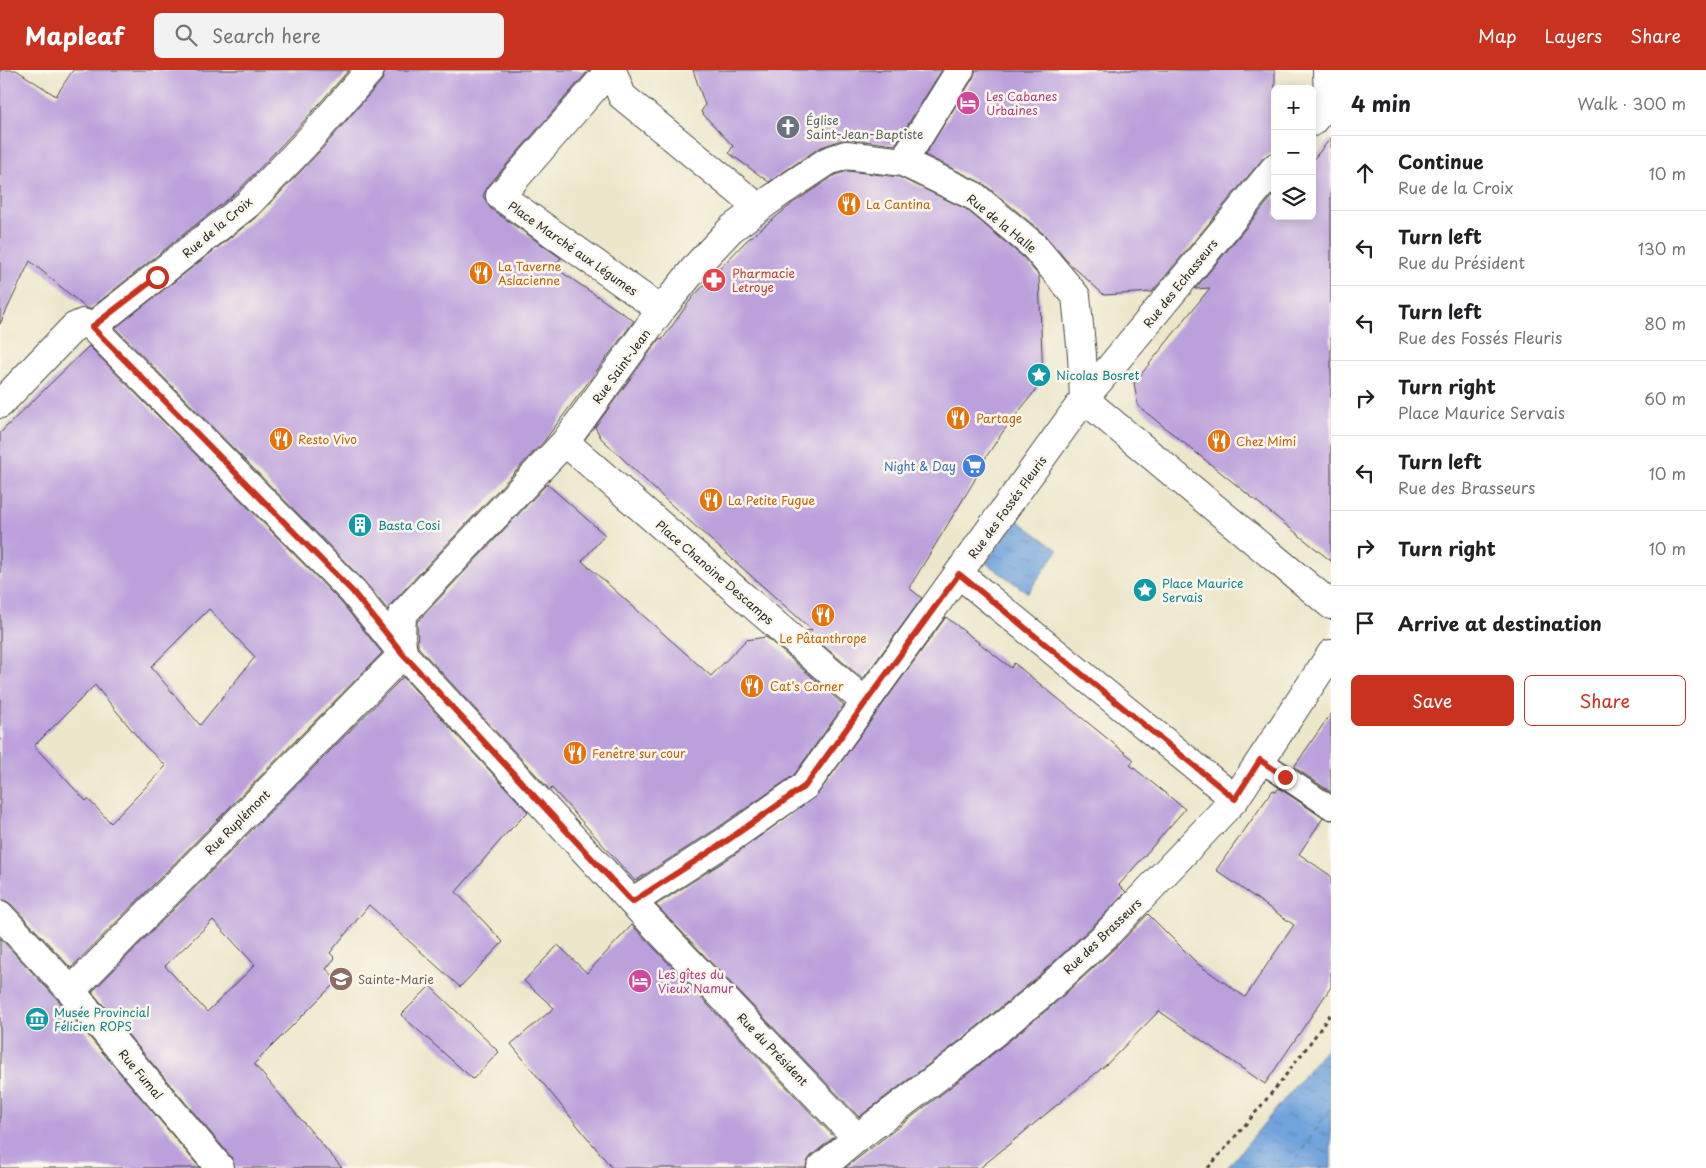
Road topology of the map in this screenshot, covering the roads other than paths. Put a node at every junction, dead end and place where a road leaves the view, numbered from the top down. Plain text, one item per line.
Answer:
1 (370, 70) edge
2 (611, 70) edge
3 (960, 70) edge
4 (1327, 70) edge
5 (1324, 110) edge
6 (903, 162) junction
7 (1271, 173) edge
8 (758, 208) junction
9 (662, 310) junction
10 (92, 327) junction
11 (1084, 399) junction
12 (0, 404) edge
13 (565, 442) junction
14 (959, 574) junction
15 (1331, 606) edge
16 (403, 654) junction
17 (1331, 654) edge
18 (865, 702) junction
19 (1260, 760) junction
20 (1235, 799) junction
21 (1331, 808) edge
22 (632, 902) junction
23 (0, 915) edge
24 (71, 991) junction
25 (857, 1138) junction
26 (220, 1168) edge
27 (821, 1168) edge

1 - 10 street, Rue de la Croix
2 - 8 street
2 - 9 street, Place Marché aux Légumes
3 - 6 street
4 - 5 street
6 - 8 street, Rue Saint-Jean
6 - 11 street, Rue de la Halle
7 - 11 street, Rue des Echasseurs
8 - 9 street, Rue Saint-Jean
9 - 13 street, Rue Saint-Jean
10 - 12 street
10 - 16 street, Rue du Président
11 - 14 street, Rue des Fossés Fleuris
11 - 15 street
13 - 16 street, Rue Saint-Jean
13 - 18 street, Place Chanoine Descamps
14 - 18 street, Rue des Fossés Fleuris
14 - 20 street
16 - 22 street, Rue du Président
16 - 24 street, Rue Ruplémont
17 - 19 street, Rue des Brasseurs
18 - 22 street, Rue des Fossés Fleuris
19 - 20 street, Rue des Brasseurs
19 - 21 lane
20 - 25 street, Rue des Brasseurs
22 - 25 street, Rue du Président
23 - 24 street, Rue Fumal
24 - 26 street, Rue Fumal
25 - 27 street, Rue des Brasseurs

